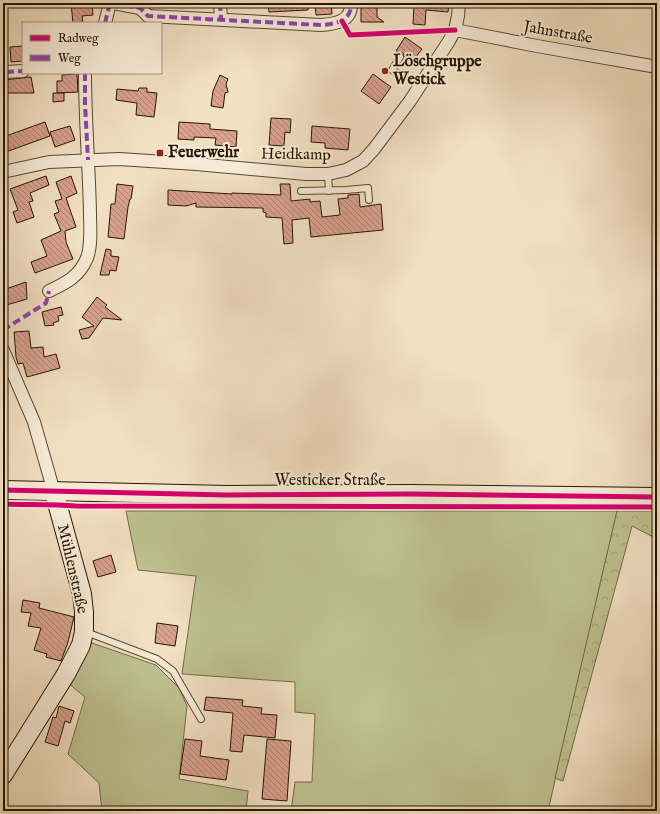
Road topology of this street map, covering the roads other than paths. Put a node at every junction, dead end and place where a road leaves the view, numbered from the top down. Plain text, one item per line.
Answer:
1 (111, 3) edge
2 (220, 3) edge
3 (351, 3) edge
4 (459, 3) edge
5 (220, 19) junction
6 (105, 22) edge
7 (454, 30) junction
8 (400, 57) dead end
9 (657, 67) edge
10 (22, 71) edge
11 (6, 72) dead end
12 (85, 74) edge
13 (420, 86) junction
14 (88, 160) junction
15 (3, 172) edge
16 (328, 174) junction
17 (301, 191) dead end
18 (329, 191) junction
19 (369, 200) dead end
20 (49, 291) dead end
21 (3, 350) edge
22 (3, 490) edge
23 (54, 492) junction
24 (657, 497) edge
25 (84, 632) junction
26 (201, 719) dead end
27 (3, 775) edge

1 - 5 street
1 - 6 street
2 - 5 street
3 - 5 street
4 - 7 street, Heidkamp
7 - 9 street, Jahnstraße
7 - 13 street, Heidkamp
8 - 13 lane
10 - 11 street
12 - 14 street
13 - 16 street, Heidkamp
14 - 15 street, Heidkamp
14 - 16 street, Heidkamp
14 - 20 street
16 - 18 lane
17 - 18 lane
18 - 19 lane
21 - 23 street, Mühlenstraße
22 - 23 street, Westicker Straße
23 - 24 street, Westicker Straße
23 - 25 street, Mühlenstraße
25 - 26 lane
25 - 27 street, Mühlenstraße

